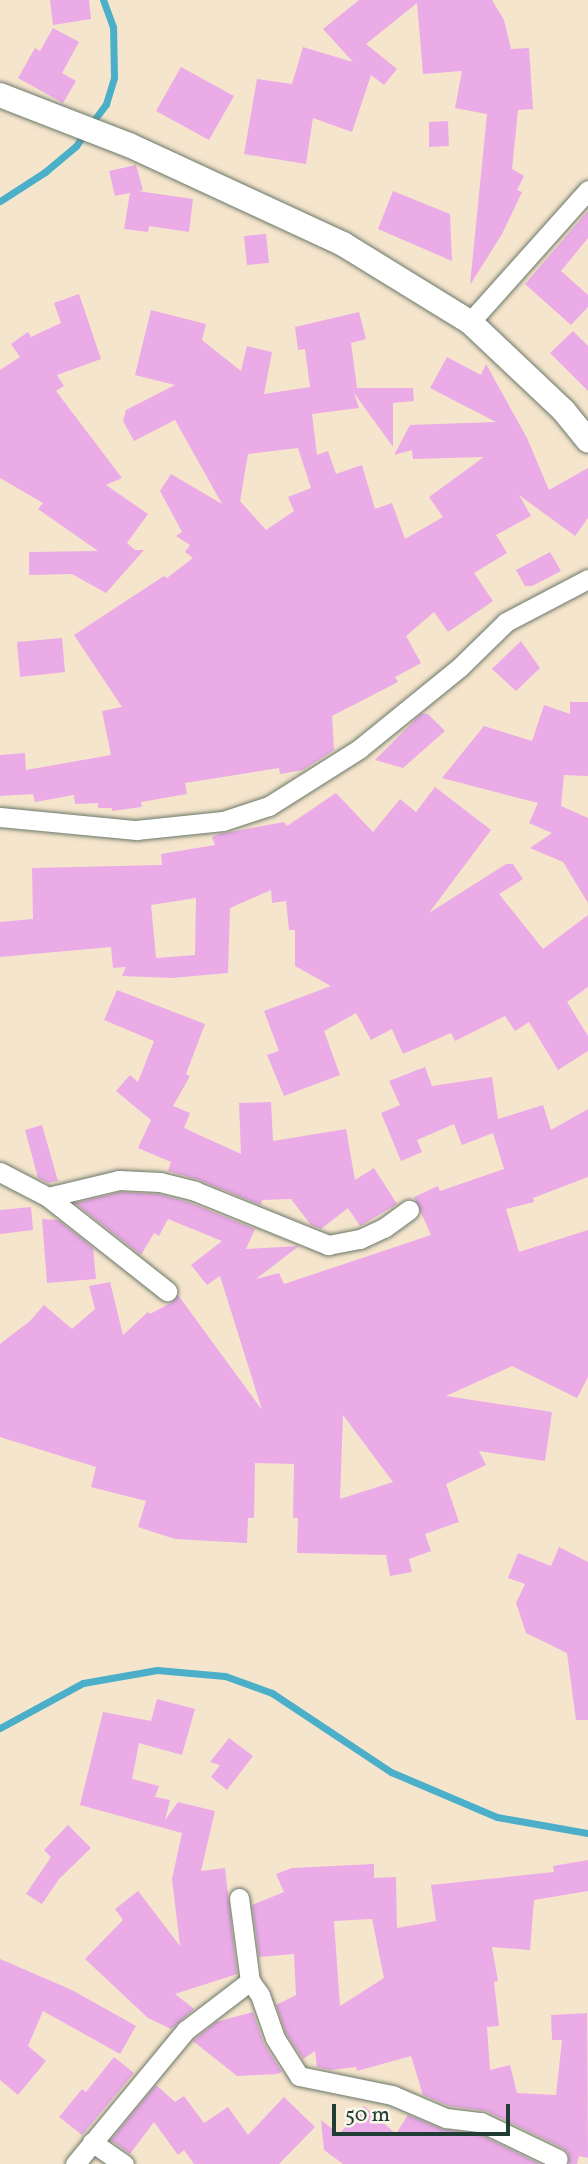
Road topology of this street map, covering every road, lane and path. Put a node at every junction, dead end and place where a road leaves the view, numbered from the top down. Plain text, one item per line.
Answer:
1 (0, 95) edge
2 (588, 190) edge
3 (470, 322) junction
4 (588, 442) edge
5 (588, 579) edge
6 (561, 595) junction
7 (588, 597) edge
8 (0, 817) edge
9 (0, 1172) edge
10 (48, 1197) junction
11 (409, 1210) dead end
12 (167, 1291) dead end
13 (239, 1898) dead end
14 (250, 1981) junction
15 (92, 2142) junction
16 (558, 2160) dead end
17 (75, 2164) edge
18 (124, 2164) edge

1 - 3 street
2 - 3 street
3 - 4 street
5 - 6 street
6 - 7 street
6 - 8 street
9 - 10 street
10 - 11 street
10 - 12 street
13 - 14 street
14 - 15 street
14 - 16 street
15 - 17 street
15 - 18 street

